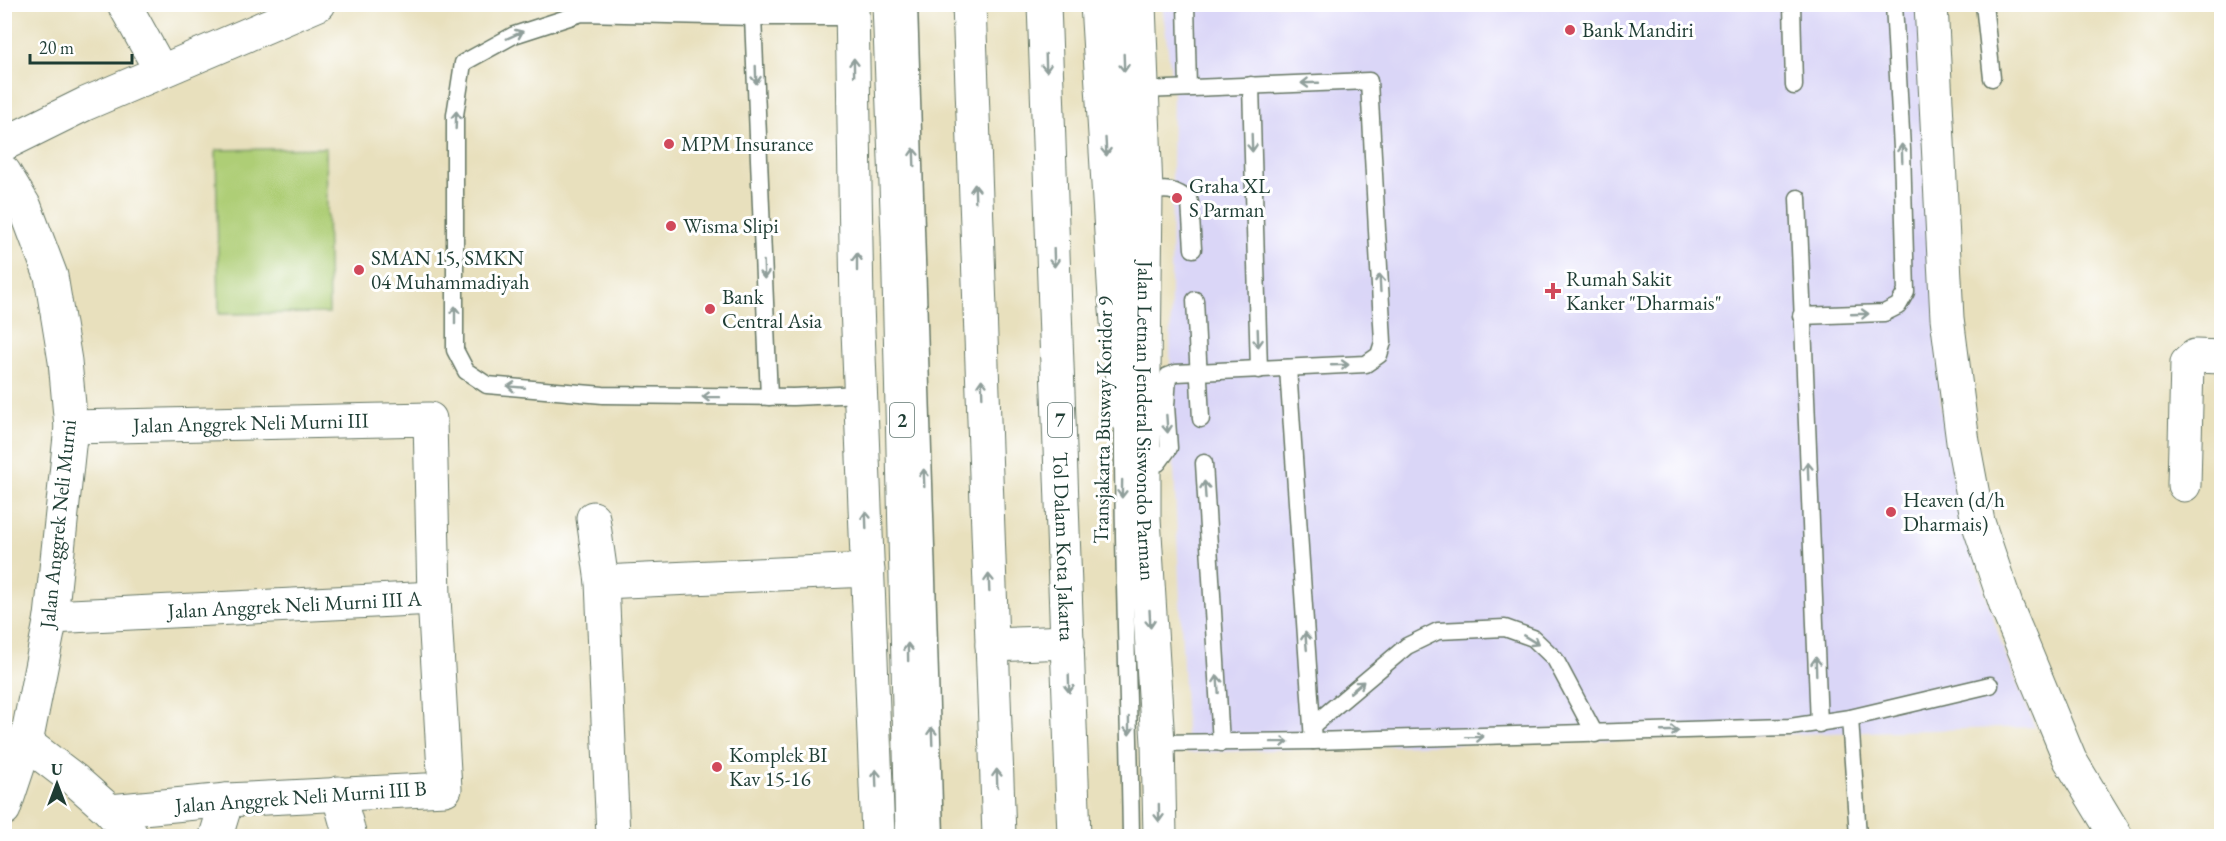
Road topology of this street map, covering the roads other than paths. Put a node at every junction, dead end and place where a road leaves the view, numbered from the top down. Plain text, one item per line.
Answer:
1 (124, 4) edge
2 (319, 4) edge
3 (889, 4) edge
4 (909, 4) edge
5 (969, 4) edge
6 (1044, 4) edge
7 (1097, 4) edge
8 (1121, 4) edge
9 (1139, 4) edge
10 (1186, 4) edge
11 (1792, 4) edge
12 (1894, 4) edge
13 (1931, 4) edge
14 (1984, 4) edge
15 (852, 11) edge
16 (753, 17) junction
17 (161, 71) junction
18 (1992, 78) dead end
19 (1251, 85) junction
20 (1794, 86) dead end
21 (1188, 88) junction
22 (1144, 90) junction
23 (4, 144) edge
24 (4, 172) edge
25 (1146, 192) junction
26 (1798, 198) dead end
27 (857, 211) junction
28 (898, 236) junction
29 (1194, 249) dead end
30 (898, 268) junction
31 (1195, 300) dead end
32 (857, 305) junction
33 (1801, 316) junction
34 (2222, 357) edge
35 (1288, 368) junction
36 (1259, 370) junction
37 (1197, 372) junction
38 (861, 394) junction
39 (770, 397) junction
40 (1123, 403) junction
41 (430, 419) joint
42 (1201, 419) dead end
43 (71, 427) junction
44 (1204, 463) dead end
45 (1144, 466) junction
46 (2184, 485) dead end
47 (593, 518) dead end
48 (1144, 518) junction
49 (868, 570) junction
50 (602, 582) junction
51 (434, 598) junction
52 (51, 617) junction
53 (1068, 642) junction
54 (992, 645) junction
55 (1990, 686) dead end
56 (1850, 718) junction
57 (1819, 724) junction
58 (1312, 733) junction
59 (1595, 734) junction
60 (26, 743) junction
61 (1158, 743) junction
62 (1221, 743) junction
63 (10, 776) edge
64 (338, 793) junction
65 (227, 800) junction
66 (4, 809) edge
67 (110, 811) junction
68 (132, 837) edge
69 (216, 837) edge
70 (350, 837) edge
71 (613, 837) edge
72 (878, 837) edge
73 (912, 837) edge
74 (935, 837) edge
75 (999, 837) edge
76 (1074, 837) edge
77 (1131, 837) edge
78 (1160, 837) edge
79 (1858, 837) edge
80 (2116, 837) edge

1 - 17 main road
2 - 17 main road
3 - 28 main road, 2
74 -> 4 lane
54 -> 5 main road
6 -> 53 main road, Tol Dalam Kota Jakarta / 7
7 -> 40 main road
8 -> 40 lane, Transjakarta Busway Koridor 9
9 - 22 main road, Jalan Letnan Jenderal Siswondo Parman
10 - 21 lane
11 - 20 lane
33 -> 12 lane
13 - 80 main road
14 - 18 lane
15 - 16 lane
27 -> 15 main road
16 -> 39 lane
39 -> 16 lane
17 - 23 main road
19 - 21 lane
35 -> 19 lane
19 -> 36 lane
21 - 22 lane
22 - 25 main road, Jalan Letnan Jenderal Siswondo Parman
24 - 43 main road, Jalan Anggrek Neli Murni
25 - 29 lane
25 - 45 main road, Jalan Letnan Jenderal Siswondo Parman
26 - 33 lane
27 - 28 main road
32 -> 27 main road
28 - 30 main road, 2
30 - 32 main road
73 -> 30 main road, 2
31 - 37 lane
32 - 38 main road
57 -> 33 lane
34 - 46 main road
35 - 36 lane
58 -> 35 lane
36 - 37 lane
37 - 42 lane
37 -> 45 lane
38 - 39 lane
49 -> 38 main road
40 - 48 main road
40 -> 77 lane, Transjakarta Busway Koridor 9
41 - 43 main road, Jalan Anggrek Neli Murni III
41 - 51 main road, Jalan Anggrek Neli Murni III A
43 - 52 main road, Jalan Anggrek Neli Murni
62 -> 44 lane
45 - 48 main road, Jalan Letnan Jenderal Siswondo Parman
47 - 50 main road
48 -> 61 main road, Jalan Letnan Jenderal Siswondo Parman
49 - 50 main road
72 -> 49 main road
50 - 71 main road
51 - 52 main road, Jalan Anggrek Neli Murni III A
51 - 64 main road, Jalan Anggrek Neli Murni III B
52 - 60 main road, Jalan Anggrek Neli Murni
53 - 54 main road
53 -> 76 main road, Tol Dalam Kota Jakarta / 7
75 -> 54 main road
55 - 56 lane
56 - 57 lane
56 - 79 lane
59 -> 57 lane
58 -> 59 lane
58 -> 59 lane
62 -> 58 lane
60 - 63 main road, Jalan Anggrek Neli Murni
60 - 67 main road
61 - 62 lane
61 -> 78 main road, Jalan Letnan Jenderal Siswondo Parman
63 - 66 main road, Jalan Anggrek Neli Murni
64 - 65 main road, Jalan Anggrek Neli Murni III B
64 - 70 main road
65 - 67 main road, Jalan Anggrek Neli Murni III B
65 - 69 main road
67 - 68 main road

